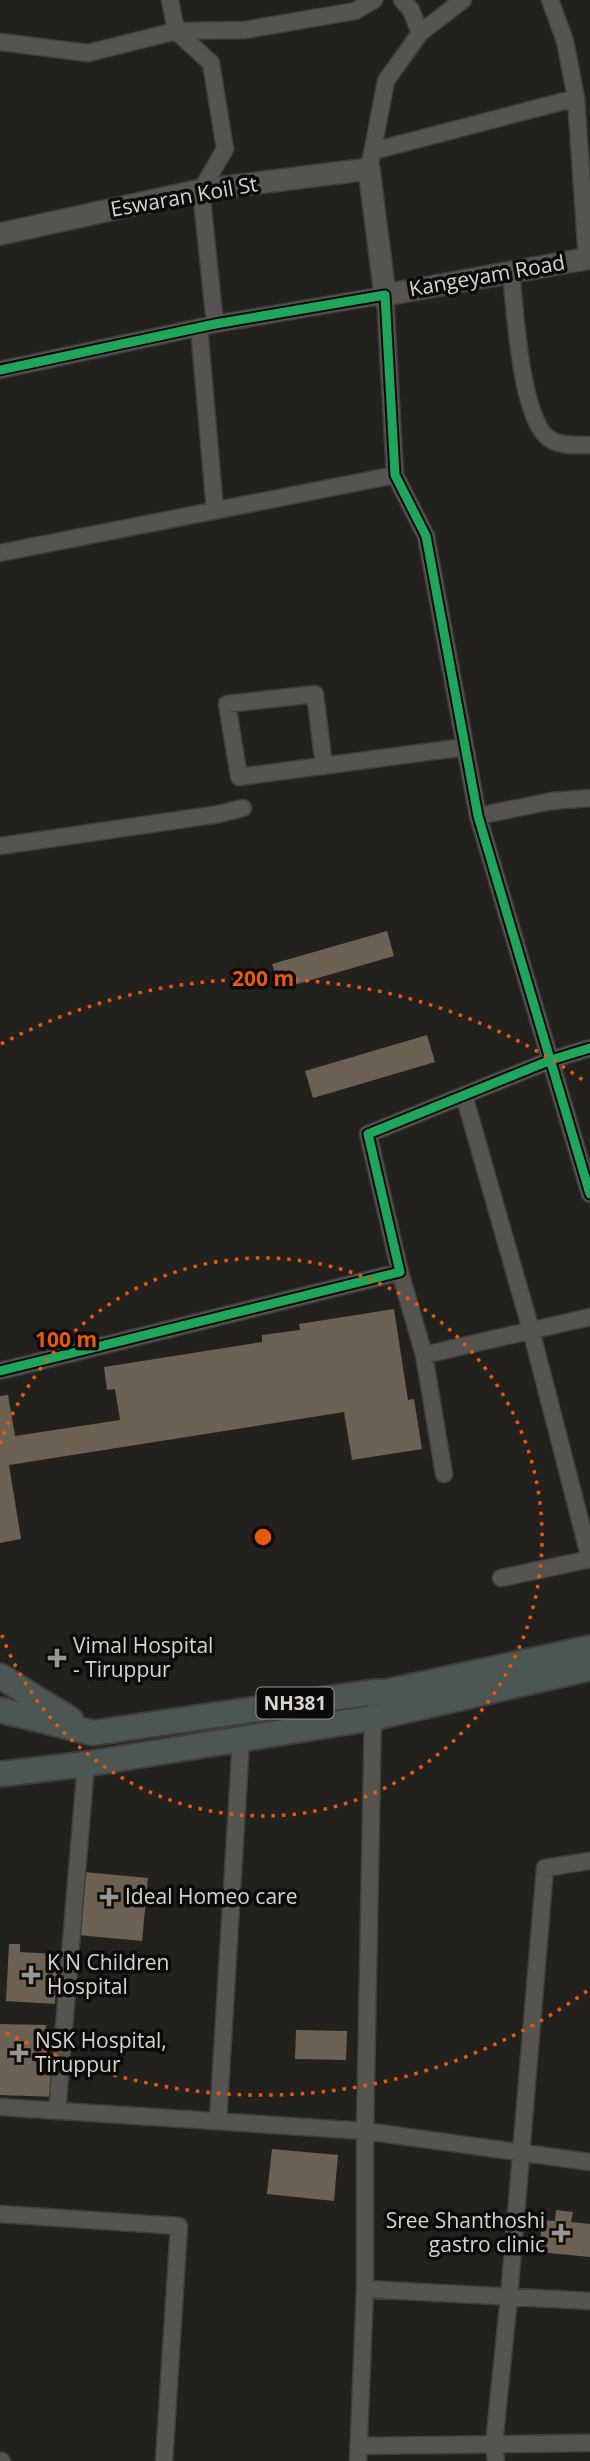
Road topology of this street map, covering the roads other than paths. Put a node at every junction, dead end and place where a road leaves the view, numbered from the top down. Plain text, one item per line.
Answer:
1 (170, 0) edge
2 (374, 0) edge
3 (402, 0) edge
4 (463, 0) edge
5 (550, 0) edge
6 (176, 31) junction
7 (420, 33) junction
8 (0, 42) edge
9 (576, 97) junction
10 (371, 160) junction
11 (201, 190) junction
12 (0, 234) edge
13 (589, 258) edge
14 (511, 272) junction
15 (385, 295) junction
16 (207, 325) junction
17 (0, 370) edge
18 (590, 445) edge
19 (395, 475) junction
20 (215, 510) junction
21 (0, 553) edge
22 (465, 747) junction
23 (324, 765) junction
24 (590, 798) edge
25 (243, 808) dead end
26 (478, 816) junction
27 (0, 846) edge
28 (590, 1048) edge
29 (551, 1060) junction
30 (464, 1095) junction
31 (590, 1194) edge
32 (400, 1272) junction
33 (590, 1317) edge
34 (531, 1330) junction
35 (424, 1355) junction
36 (0, 1371) edge
37 (444, 1474) dead end
38 (590, 1559) edge
39 (501, 1578) dead end
40 (590, 1648) edge
41 (590, 1668) edge
42 (0, 1676) edge
43 (374, 1692) junction
44 (0, 1710) edge
45 (372, 1718) junction
46 (93, 1733) junction
47 (241, 1740) junction
48 (86, 1764) junction
49 (0, 1774) edge
50 (590, 1861) edge
51 (0, 2107) edge
52 (57, 2111) junction
53 (218, 2121) junction
54 (365, 2131) junction
55 (521, 2153) junction
56 (590, 2162) edge
57 (0, 2214) edge
58 (365, 2289) junction
59 (509, 2297) junction
60 (590, 2301) edge
61 (590, 2443) edge
62 (358, 2453) edge
63 (495, 2453) edge
64 (164, 2461) edge

1 - 6 street
2 - 6 street
3 - 7 street
4 - 7 street
5 - 9 street
6 - 8 street
6 - 11 street
7 - 10 street
9 - 10 street
9 - 13 street
10 - 11 main road, Eswaran Koil St
10 - 15 main road
11 - 12 main road, Eswaran Koil St
11 - 16 street
13 - 14 main road, Kangeyam Road
14 - 15 main road, Kangeyam Road
14 - 18 street
15 - 16 street
15 - 19 street
16 - 17 street
16 - 20 street
19 - 20 street
19 - 22 street
20 - 21 street
22 - 23 street
22 - 26 street
23 - 23 street
24 - 26 street
25 - 27 street
26 - 29 street
28 - 29 street
29 - 30 street
29 - 31 street
30 - 32 street
30 - 34 street
32 - 35 street
32 - 36 street
33 - 34 street
34 - 35 street
34 - 38 street
35 - 37 street
38 - 39 street
40 - 43 highway, NH381
41 - 45 highway, NH381
42 - 46 highway
43 - 45 street
43 - 46 highway, NH381
44 - 46 highway, NH381
45 - 47 highway, NH381
45 - 54 street
47 - 48 highway, NH381
47 - 53 street
48 - 49 highway, NH381
48 - 52 street
50 - 55 street
51 - 52 street
52 - 53 street
53 - 54 street
54 - 55 street
54 - 58 street
55 - 56 street
55 - 59 street
57 - 64 street
58 - 59 street
58 - 62 street
59 - 60 street
59 - 63 street
61 - 63 street
62 - 63 street

